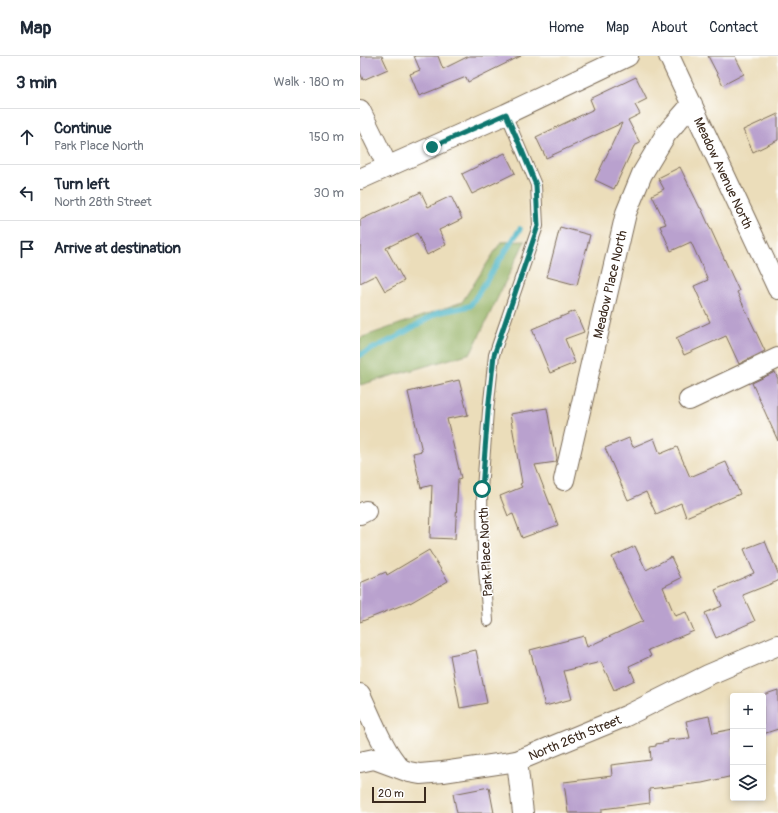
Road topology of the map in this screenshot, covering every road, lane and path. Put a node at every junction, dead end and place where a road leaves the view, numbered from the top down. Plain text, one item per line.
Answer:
1 (628, 56) edge
2 (669, 56) edge
3 (692, 104) junction
4 (360, 110) edge
5 (506, 114) junction
6 (388, 167) junction
7 (360, 179) edge
8 (778, 289) edge
9 (778, 358) edge
10 (689, 400) dead end
11 (564, 480) dead end
12 (488, 621) dead end
13 (778, 645) edge
14 (360, 694) edge
15 (517, 760) junction
16 (360, 762) edge
17 (400, 768) junction
18 (523, 813) edge

1 - 5 street
2 - 3 street, Meadow Avenue North
3 - 8 street, Meadow Avenue North
3 - 11 street, Meadow Place North
4 - 6 street
5 - 6 street
5 - 12 lane, Park Place North
6 - 7 street
9 - 10 street
13 - 15 street, North 26th Street
14 - 17 street
15 - 17 street, North 26th Street
15 - 18 street
16 - 17 street, North 26th Street

